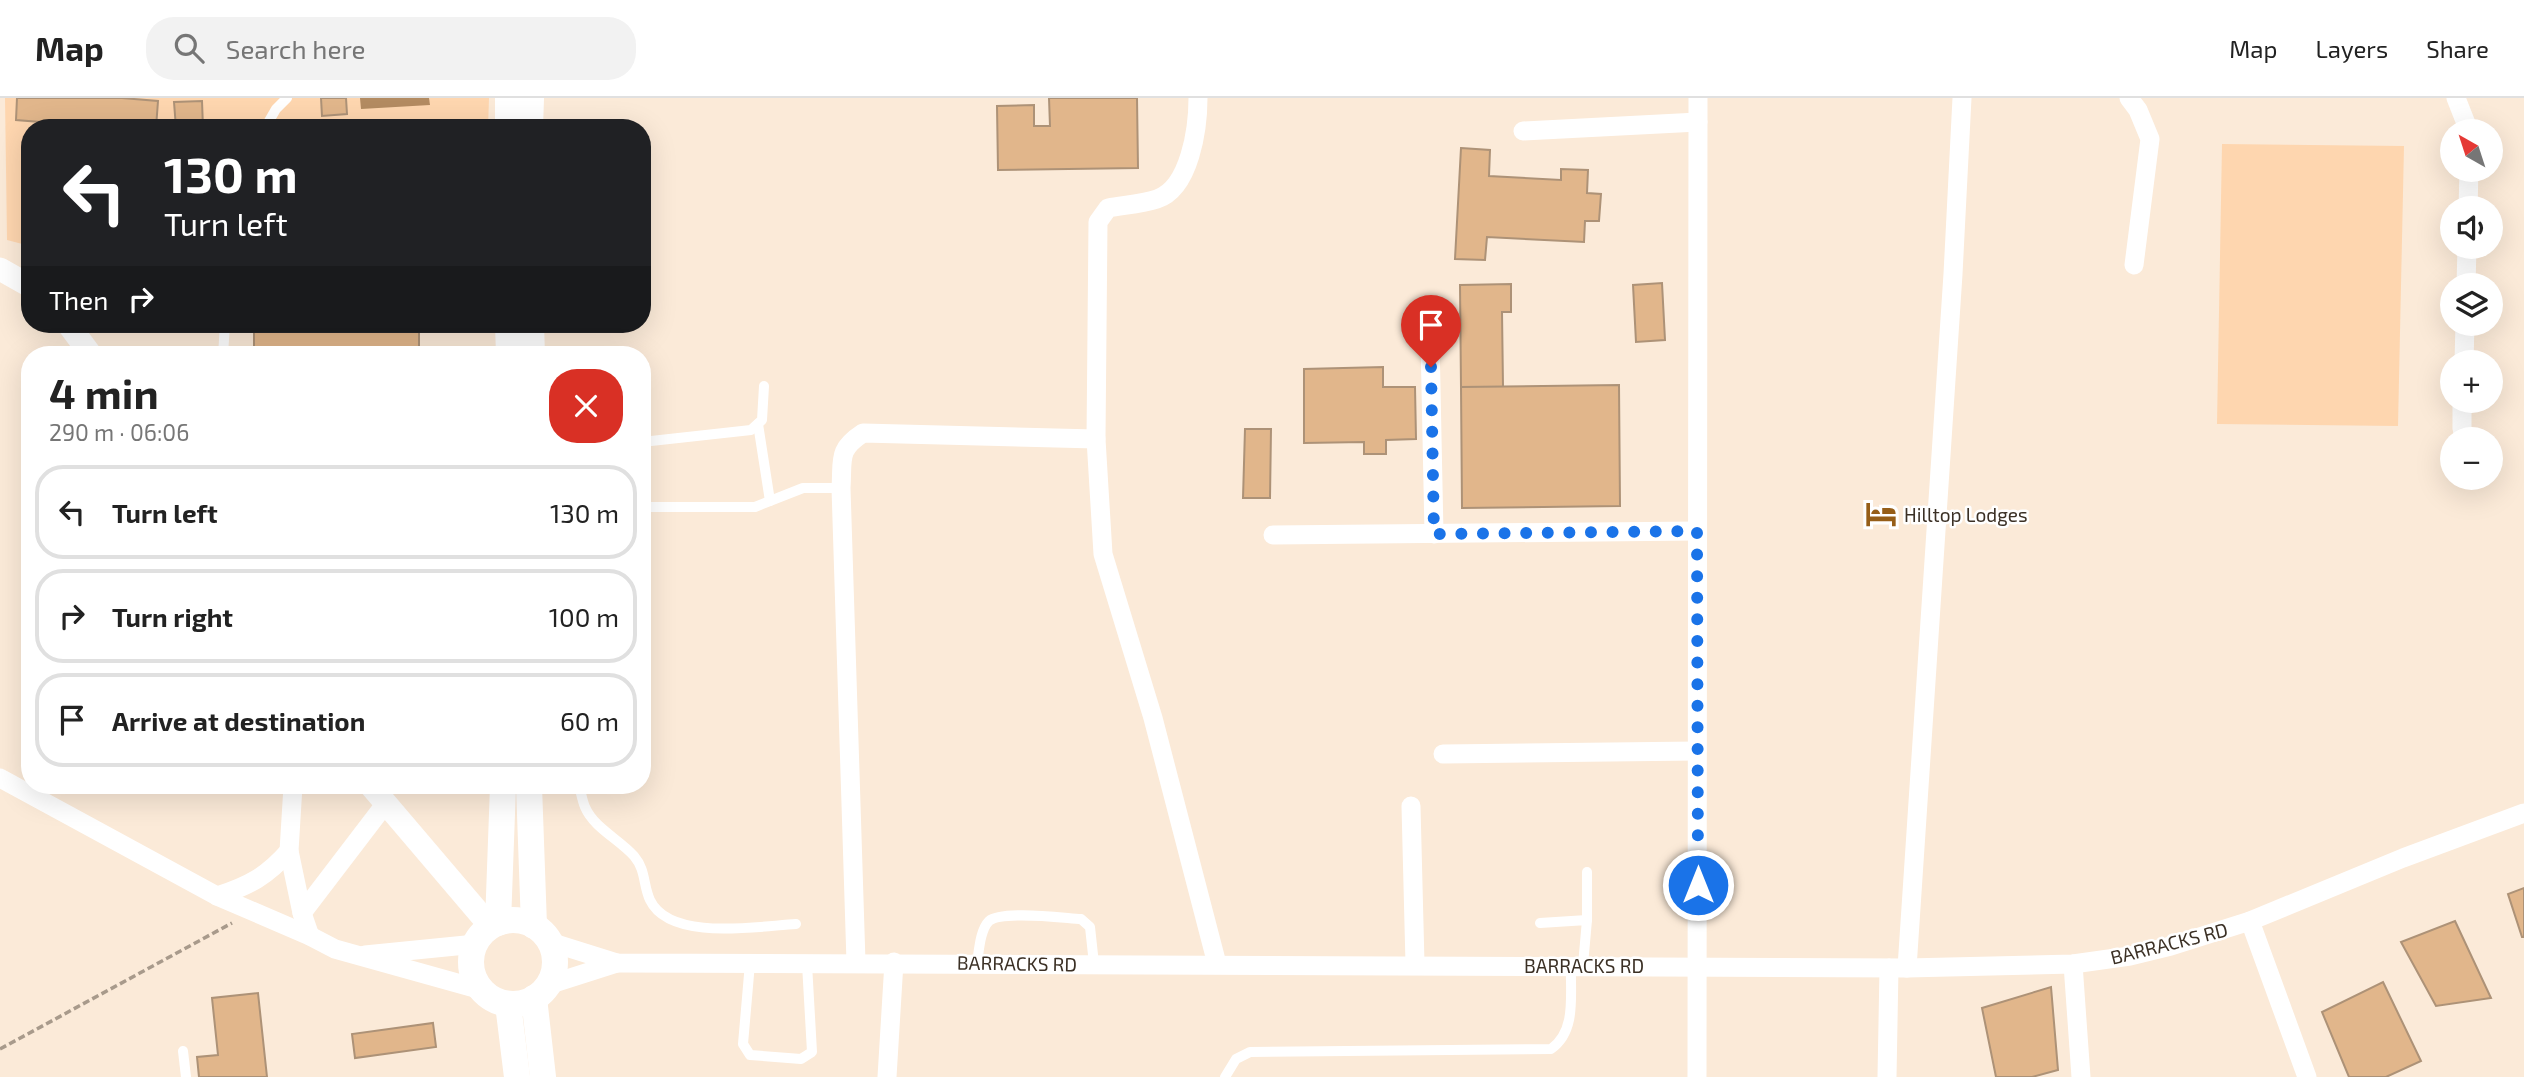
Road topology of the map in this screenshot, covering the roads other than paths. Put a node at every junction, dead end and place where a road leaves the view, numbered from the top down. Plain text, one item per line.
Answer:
1 (286, 98) edge
2 (508, 98) edge
3 (531, 98) edge
4 (1198, 98) edge
5 (1698, 98) edge
6 (1962, 98) edge
7 (2129, 98) edge
8 (2456, 98) edge
9 (270, 119) edge
10 (508, 119) edge
11 (530, 119) edge
12 (2464, 119) edge
13 (1698, 122) junction
14 (1523, 131) dead end
15 (2134, 265) dead end
16 (0, 268) edge
17 (21, 278) edge
18 (1430, 339) dead end
19 (764, 386) dead end
20 (758, 424) junction
21 (1096, 439) junction
22 (651, 441) edge
23 (841, 488) junction
24 (770, 501) junction
25 (651, 507) edge
26 (1697, 531) junction
27 (1434, 534) junction
28 (1273, 535) dead end
29 (1698, 751) junction
30 (1443, 754) dead end
31 (0, 778) edge
32 (21, 789) edge
33 (29, 794) edge
34 (293, 794) edge
35 (378, 794) edge
36 (502, 794) edge
37 (530, 794) edge
38 (581, 794) edge
39 (386, 803) junction
40 (1412, 806) dead end
41 (2524, 813) edge
42 (289, 851) junction
43 (1587, 872) dead end
44 (217, 896) junction
45 (302, 913) junction
46 (1587, 920) junction
47 (2250, 921) junction
48 (1540, 923) dead end
49 (796, 924) dead end
50 (488, 932) junction
51 (542, 934) junction
52 (310, 936) junction
53 (354, 956) junction
54 (617, 962) junction
55 (750, 962) junction
56 (856, 962) junction
57 (894, 962) junction
58 (977, 962) junction
59 (807, 964) junction
60 (1094, 964) junction
61 (1217, 964) junction
62 (1415, 964) junction
63 (2073, 964) junction
64 (1577, 965) junction
65 (1698, 965) junction
66 (1898, 968) junction
67 (482, 990) junction
68 (541, 992) junction
69 (508, 1004) junction
70 (183, 1051) dead end
71 (186, 1077) edge
72 (517, 1077) edge
73 (542, 1077) edge
74 (887, 1077) edge
75 (1225, 1077) edge
76 (1697, 1077) edge
77 (1887, 1077) edge
78 (2081, 1077) edge
79 (2306, 1077) edge

1 - 9 lane
2 - 10 main road
3 - 11 main road
4 - 21 street
5 - 13 street
6 - 66 street
7 - 15 street
8 - 12 street
13 - 14 street
13 - 26 street
16 - 17 street
18 - 27 street
19 - 20 lane
20 - 22 lane
20 - 24 lane
21 - 23 street
21 - 61 street
23 - 24 lane
23 - 56 street
24 - 25 lane
26 - 27 street
26 - 29 street
27 - 28 street
29 - 30 street
29 - 65 street
31 - 32 street
33 - 44 street
34 - 42 street
35 - 39 street
36 - 50 main road
37 - 51 main road
38 - 49 lane
39 - 45 street
39 - 50 street
40 - 62 street
41 - 47 street, BARRACKS RD
42 - 44 street
42 - 45 street
43 - 46 lane
44 - 52 street
45 - 52 street
46 - 48 lane
46 - 64 lane
47 - 63 street, BARRACKS RD
47 - 79 street
50 - 51 main road
50 - 53 street
50 - 67 main road
51 - 54 street, BARRACKS RD
51 - 68 main road
52 - 53 street
53 - 67 street
54 - 55 street, BARRACKS RD
54 - 68 street, BARRACKS RD
55 - 59 street, BARRACKS RD
55 - 59 lane
56 - 57 street, BARRACKS RD
56 - 59 street, BARRACKS RD
57 - 58 street, BARRACKS RD
57 - 74 street
58 - 60 street, BARRACKS RD
58 - 60 lane
60 - 61 street, BARRACKS RD
61 - 62 street, BARRACKS RD
62 - 64 street, BARRACKS RD
63 - 66 street, BARRACKS RD
63 - 78 street
64 - 65 street, BARRACKS RD
64 - 75 lane
65 - 66 street, BARRACKS RD
65 - 76 street
66 - 77 street
67 - 69 main road
68 - 69 main road
68 - 73 main road
69 - 72 main road
70 - 71 lane

